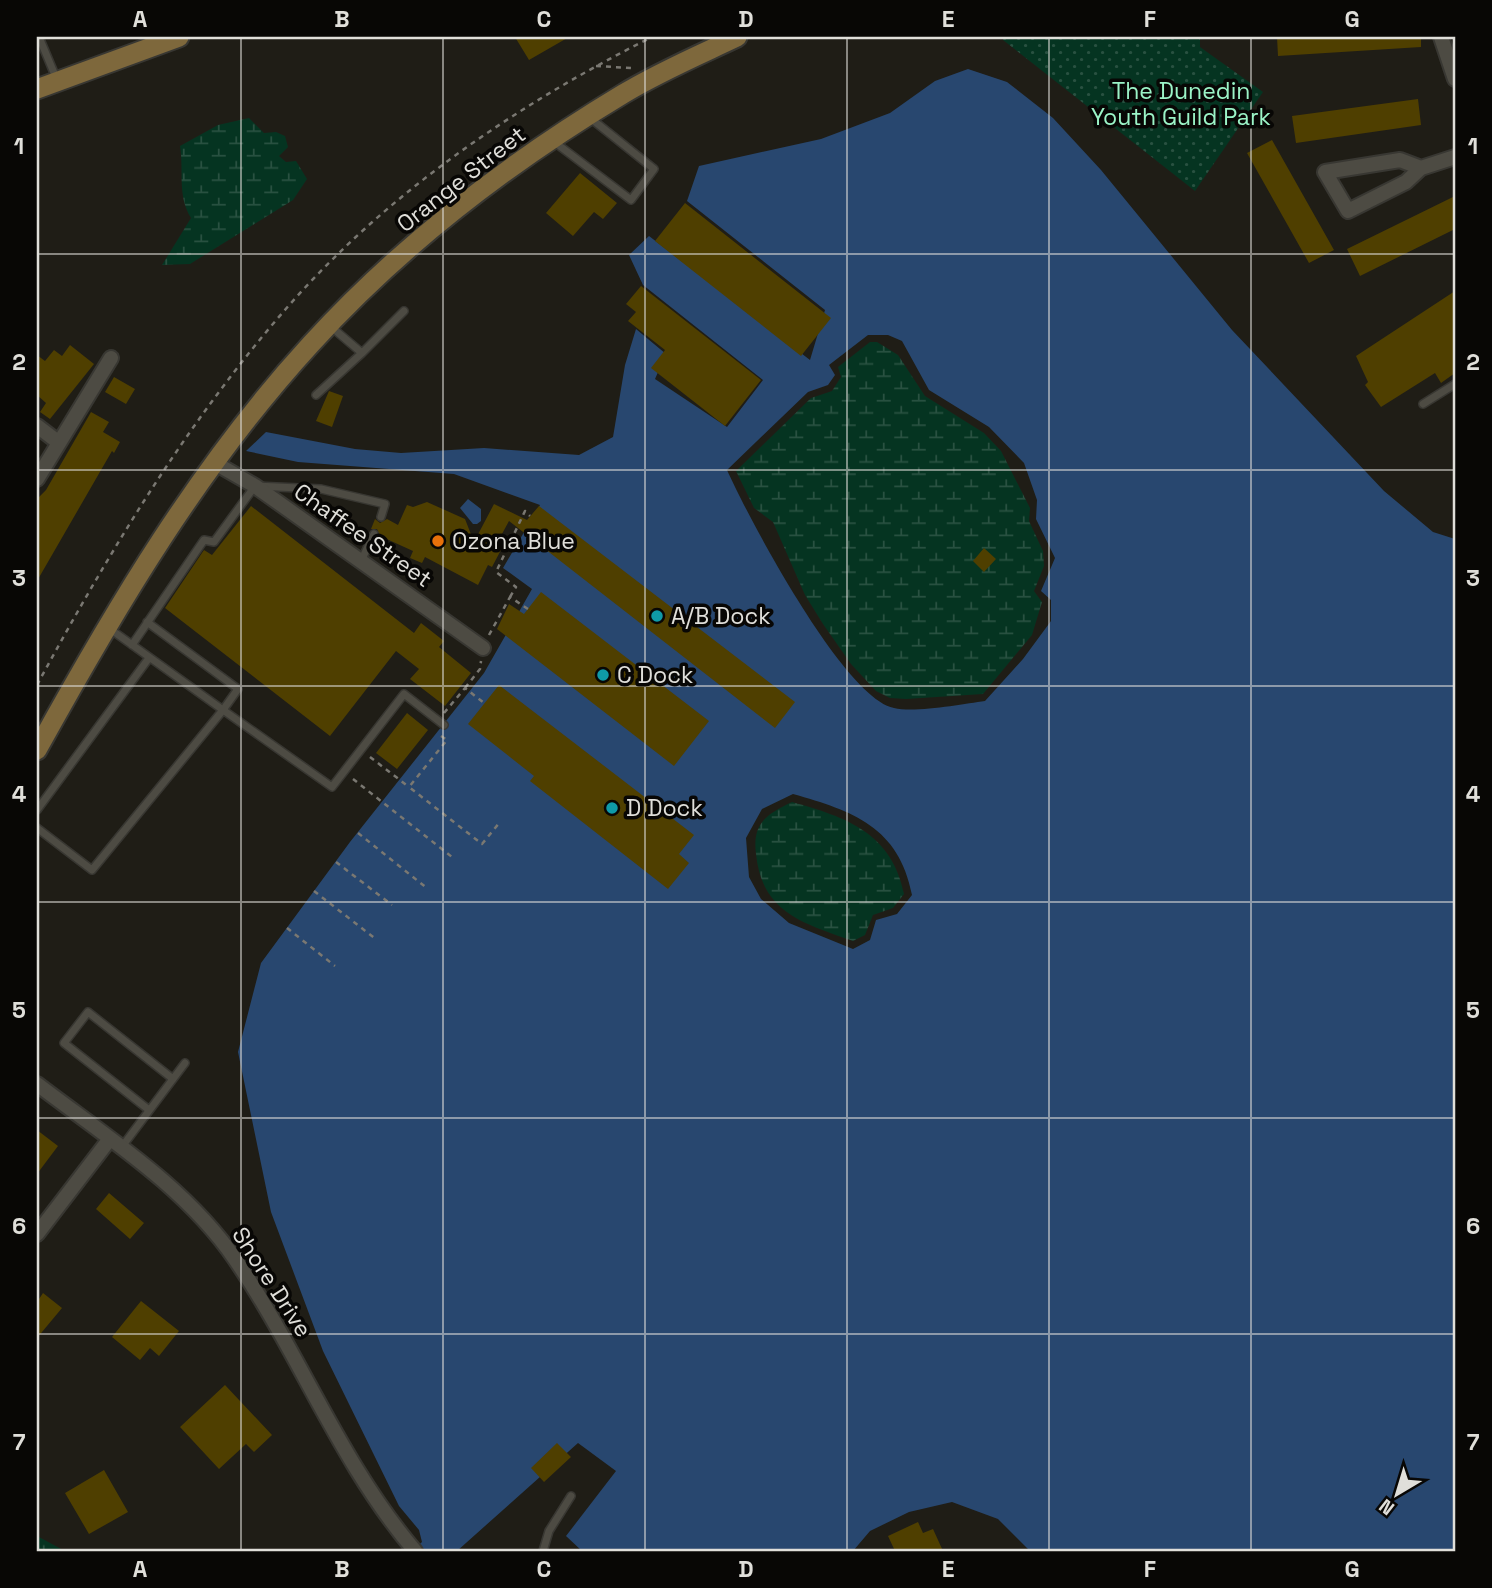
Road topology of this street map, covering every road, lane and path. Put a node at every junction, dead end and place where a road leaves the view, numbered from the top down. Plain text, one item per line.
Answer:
1 (39, 37) edge
2 (179, 37) edge
3 (652, 37) edge
4 (737, 37) edge
5 (1441, 37) edge
6 (616, 55) dead end
7 (1452, 62) edge
8 (639, 64) dead end
9 (596, 66) dead end
10 (1455, 79) edge
11 (58, 81) junction
12 (37, 89) edge
13 (588, 116) junction
14 (552, 140) junction
15 (1455, 157) edge
16 (1421, 168) junction
17 (404, 311) dead end
18 (328, 325) junction
19 (362, 354) junction
20 (111, 358) dead end
21 (1455, 384) edge
22 (316, 395) dead end
23 (1423, 404) dead end
24 (37, 426) edge
25 (58, 442) junction
26 (215, 463) junction
27 (37, 479) edge
28 (255, 486) junction
29 (530, 516) dead end
30 (381, 517) dead end
31 (374, 534) dead end
32 (361, 561) junction
33 (510, 597) dead end
34 (147, 622) junction
35 (107, 627) junction
36 (132, 645) junction
37 (483, 648) dead end
38 (149, 658) junction
39 (485, 704) dead end
40 (223, 710) junction
41 (436, 719) junction
42 (443, 725) dead end
43 (447, 740) dead end
44 (37, 750) edge
45 (361, 750) junction
46 (344, 772) junction
47 (409, 787) junction
48 (37, 810) edge
49 (500, 822) dead end
50 (37, 828) edge
51 (358, 832) dead end
52 (452, 857) dead end
53 (336, 862) dead end
54 (428, 889) dead end
55 (314, 891) dead end
56 (392, 905) dead end
57 (287, 928) dead end
58 (377, 940) dead end
59 (335, 966) dead end
60 (185, 1063) dead end
61 (173, 1079) junction
62 (37, 1084) edge
63 (149, 1110) junction
64 (115, 1144) junction
65 (37, 1234) edge
66 (571, 1496) dead end
67 (413, 1548) edge
68 (542, 1551) edge

1 - 11 lane
2 - 11 street
3 - 6 path
4 - 13 street, Orange Street
5 - 7 street
7 - 10 street
8 - 9 path
11 - 12 street
13 - 14 street, Orange Street
13 - 14 lane
14 - 18 street, Orange Street
15 - 16 street
16 - 16 street
17 - 19 lane
18 - 19 lane
18 - 26 street, Orange Street
19 - 22 lane
20 - 25 street
21 - 23 lane
24 - 25 street
25 - 27 street
26 - 28 street, Chaffee Street
26 - 35 street, Orange Street
28 - 30 lane
28 - 32 street, Chaffee Street
28 - 34 lane
29 - 33 path
31 - 32 lane
32 - 37 street, Chaffee Street
34 - 36 lane
34 - 40 lane
35 - 36 lane
35 - 44 street, Orange Street
36 - 38 lane
38 - 40 lane
38 - 48 lane
39 - 41 path
40 - 46 lane
40 - 50 lane
41 - 42 lane
41 - 45 lane
43 - 47 path
45 - 46 lane
45 - 47 path
46 - 52 path
47 - 49 path
51 - 54 path
53 - 56 path
55 - 58 path
57 - 59 path
60 - 61 lane
61 - 63 lane
61 - 63 lane
62 - 64 street, Shore Drive
63 - 64 lane
64 - 65 street
64 - 67 street, Shore Drive
66 - 68 lane

